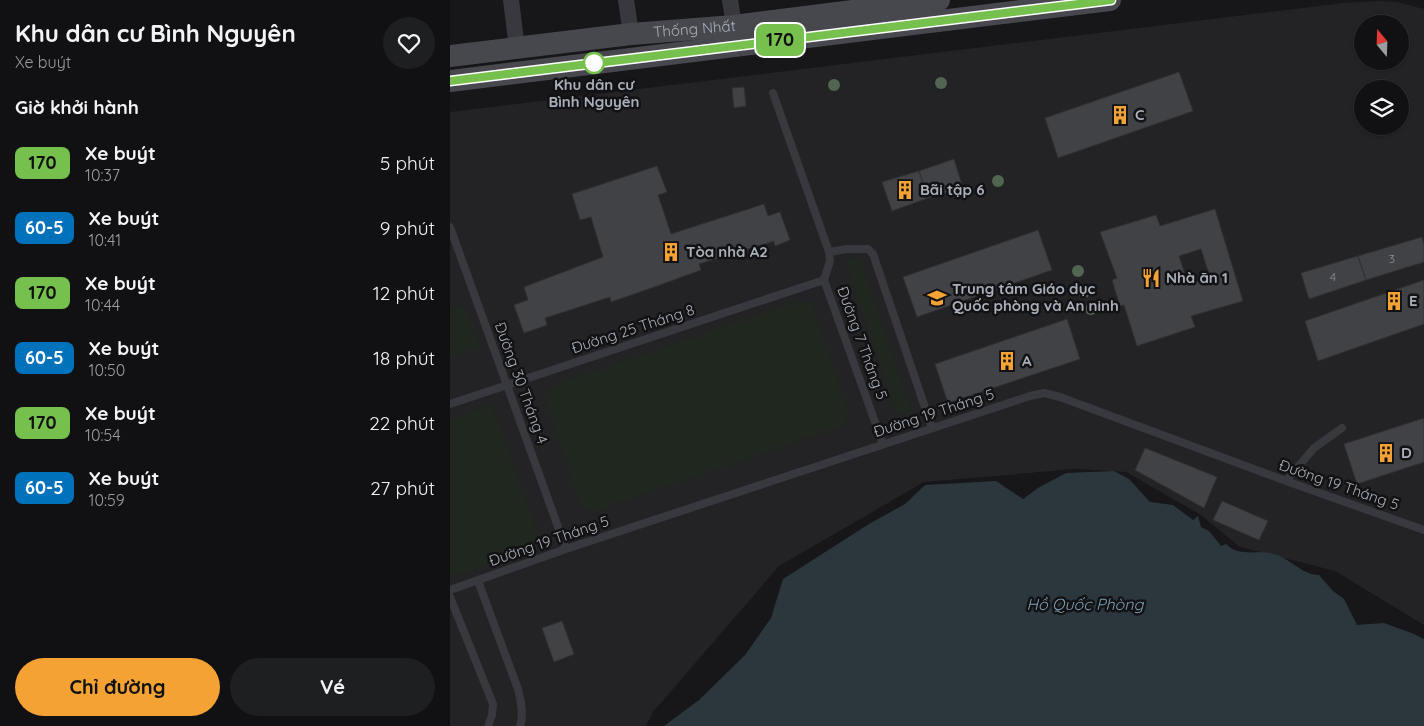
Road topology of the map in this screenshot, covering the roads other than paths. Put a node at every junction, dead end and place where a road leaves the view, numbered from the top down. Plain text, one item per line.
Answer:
1 (511, 0) edge
2 (626, 0) edge
3 (730, 0) edge
4 (939, 0) edge
5 (1110, 0) edge
6 (631, 34) junction
7 (734, 36) junction
8 (516, 48) junction
9 (450, 56) edge
10 (450, 81) edge
11 (773, 93) dead end
12 (450, 227) edge
13 (828, 252) junction
14 (824, 280) junction
15 (507, 385) junction
16 (450, 404) edge
17 (932, 428) junction
18 (1342, 428) dead end
19 (883, 444) junction
20 (1286, 481) junction
21 (1424, 530) edge
22 (566, 549) junction
23 (478, 581) junction
24 (450, 590) edge
25 (450, 596) edge
26 (489, 726) edge
27 (520, 726) edge

1 - 8 street
2 - 6 street
3 - 7 street
4 - 7 main road, Thống Nhất
5 - 7 main road, Thống Nhất
6 - 7 main road, Thống Nhất
6 - 8 main road, Thống Nhất
7 - 10 main road, Thống Nhất
8 - 9 main road, Thống Nhất
11 - 13 lane
12 - 15 lane, Đường 30 Tháng 4
13 - 14 lane
13 - 17 lane
14 - 15 lane, Đường 25 Tháng 8
14 - 19 lane, Đường 7 Tháng 5
15 - 16 lane, Đường 25 Tháng 8
15 - 22 lane, Đường 30 Tháng 4
17 - 19 lane, Đường 19 Tháng 5
17 - 20 lane, Đường 19 Tháng 5
18 - 20 lane
19 - 22 lane, Đường 19 Tháng 5
20 - 21 lane, Đường 19 Tháng 5
22 - 23 lane, Đường 19 Tháng 5
23 - 24 lane, Đường 19 Tháng 5
23 - 27 lane
25 - 26 lane

